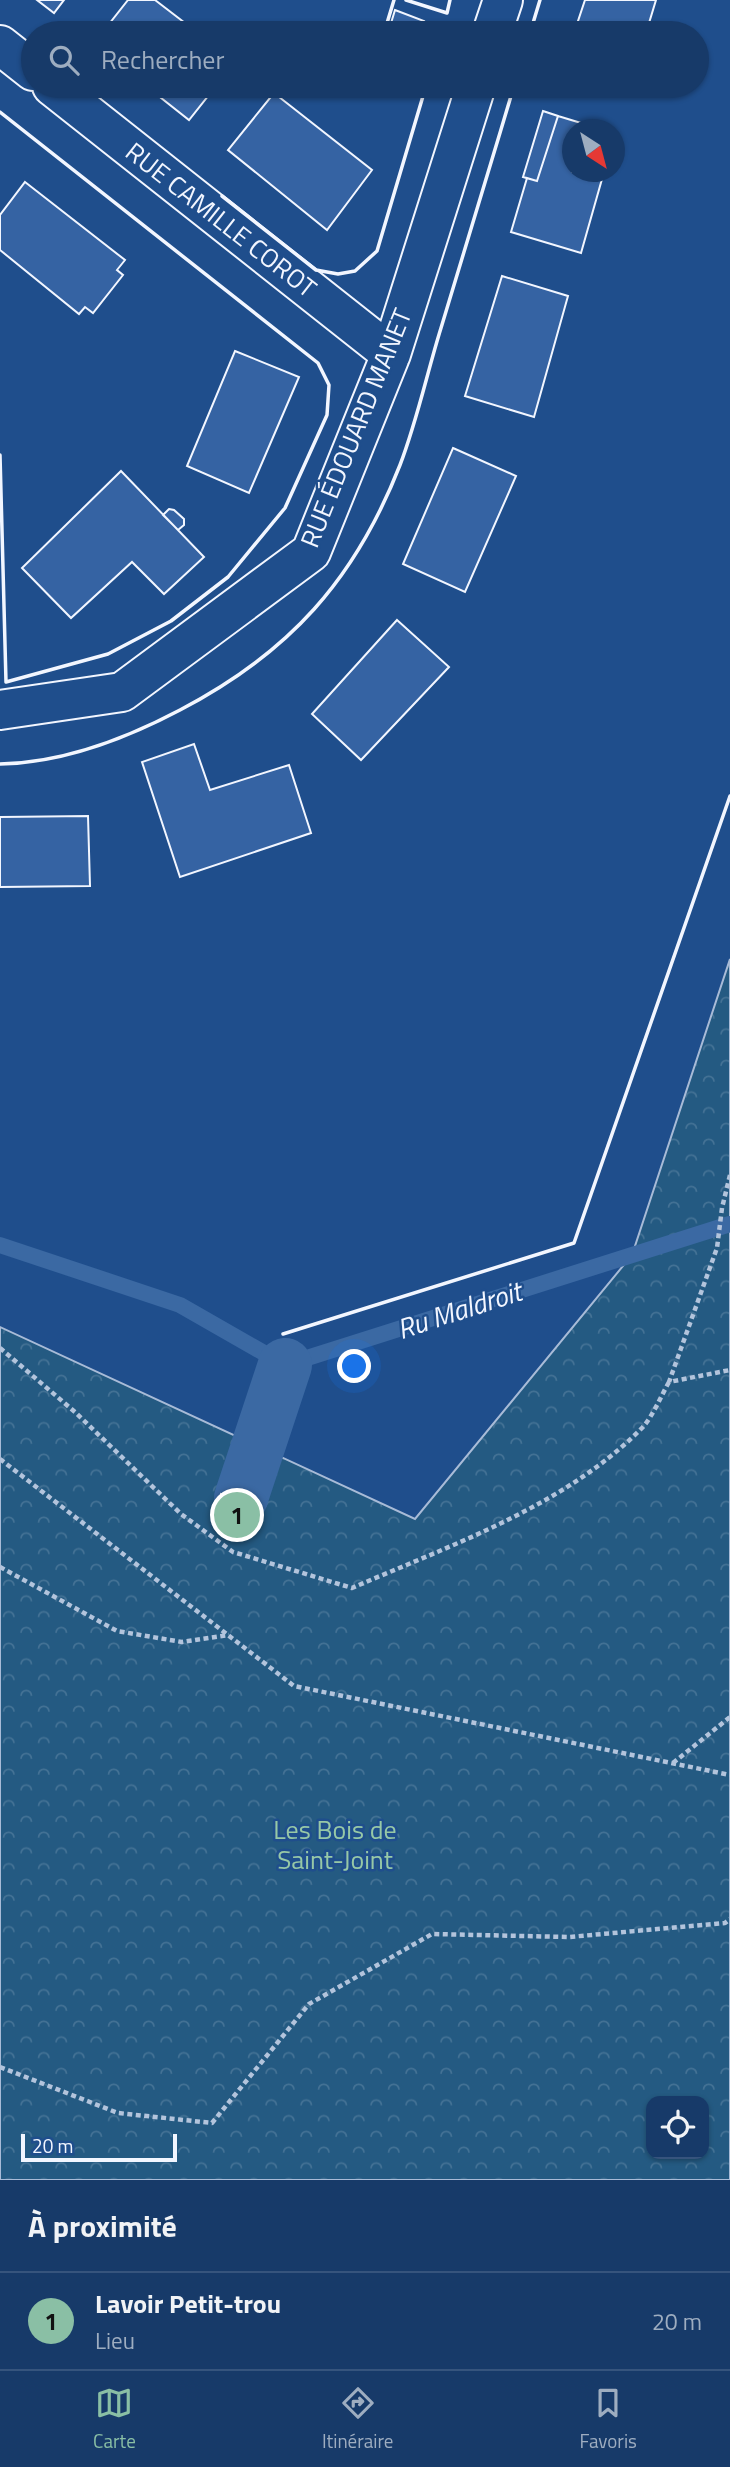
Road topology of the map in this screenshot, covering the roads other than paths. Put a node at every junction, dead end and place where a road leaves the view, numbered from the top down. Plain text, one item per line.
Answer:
1 (503, 0) edge
2 (496, 21) edge
3 (0, 45) edge
4 (21, 62) edge
5 (67, 98) edge
6 (472, 98) edge
7 (391, 354) junction
8 (0, 710) edge

1 - 2 street
3 - 4 street
5 - 7 street, RUE CAMILLE COROT
6 - 7 street, RUE ÉDOUARD MANET
7 - 8 street, RUE ÉDOUARD MANET

